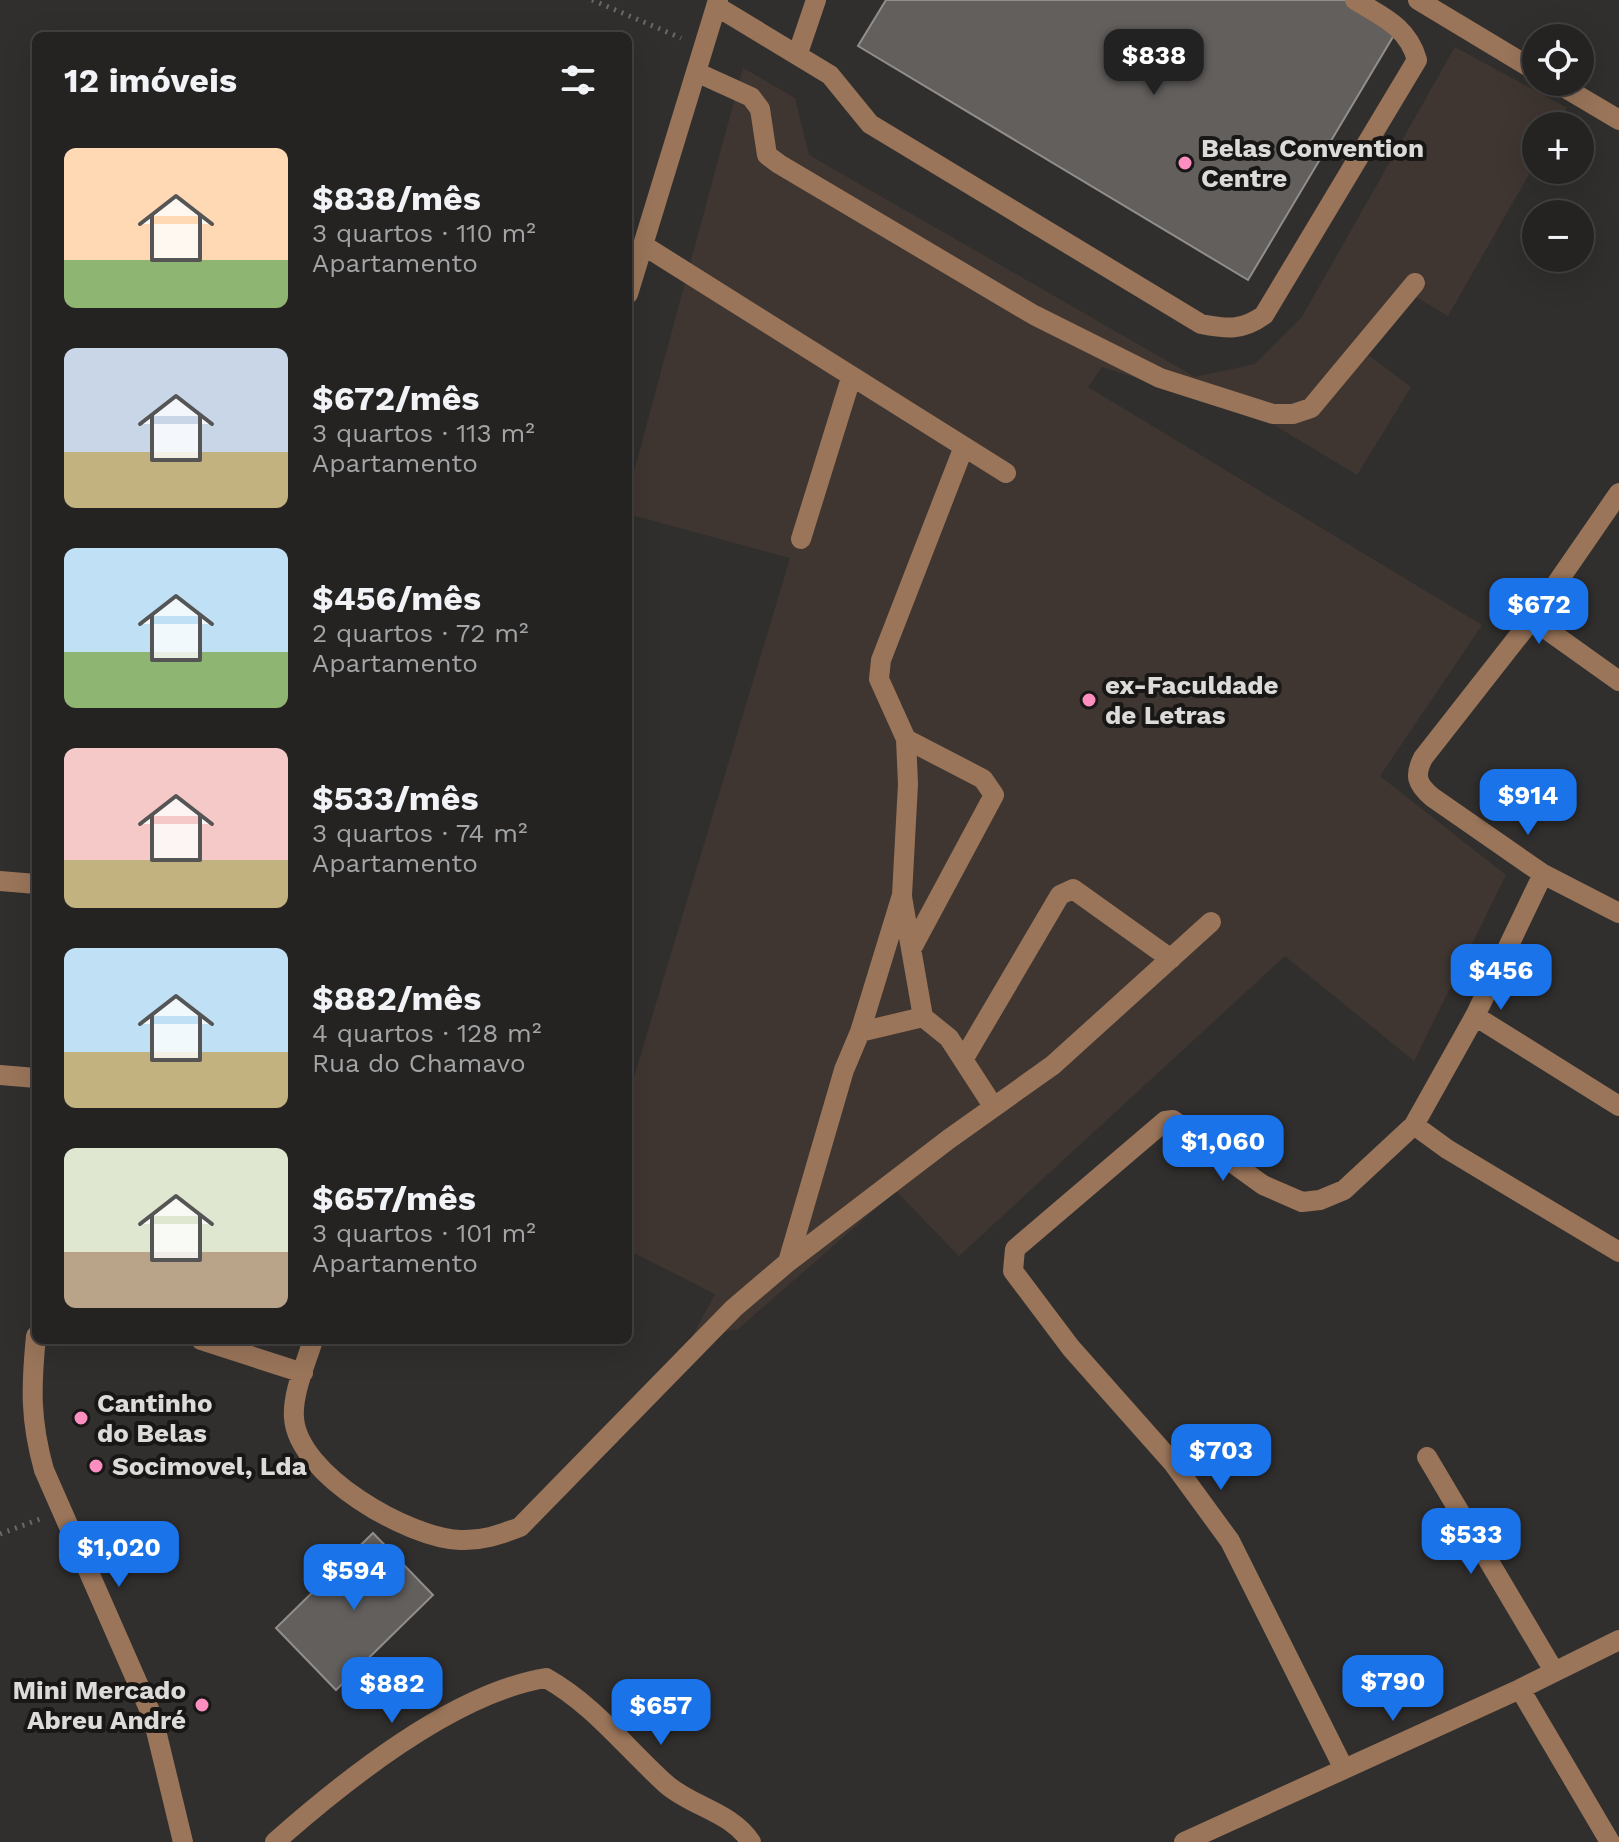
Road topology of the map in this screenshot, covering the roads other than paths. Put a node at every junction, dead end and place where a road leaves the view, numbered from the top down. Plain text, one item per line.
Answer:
1 (816, 0) edge
2 (1355, 0) edge
3 (1418, 0) edge
4 (717, 3) edge
5 (798, 53) junction
6 (1522, 63) edge
7 (696, 72) junction
8 (1579, 96) edge
9 (1619, 120) edge
10 (643, 245) junction
11 (632, 281) edge
12 (1415, 283) dead end
13 (851, 378) junction
14 (963, 449) junction
15 (1006, 473) dead end
16 (1618, 499) edge
17 (801, 539) dead end
18 (1532, 619) junction
19 (1619, 681) edge
20 (906, 739) junction
21 (1543, 874) junction
22 (0, 881) edge
23 (32, 884) edge
24 (902, 895) junction
25 (1619, 913) edge
26 (1211, 922) dead end
27 (913, 946) junction
28 (1171, 959) junction
29 (1475, 1016) junction
30 (923, 1017) junction
31 (860, 1032) junction
32 (963, 1060) junction
33 (0, 1075) edge
34 (32, 1078) edge
35 (993, 1106) junction
36 (1619, 1106) edge
37 (1414, 1125) junction
38 (1619, 1252) edge
39 (788, 1262) junction
40 (35, 1344) edge
41 (213, 1344) edge
42 (312, 1344) edge
43 (303, 1373) junction
44 (1427, 1457) dead end
45 (1619, 1640) edge
46 (1554, 1671) junction
47 (1520, 1689) junction
48 (1344, 1769) junction
49 (183, 1842) edge
50 (275, 1842) edge
51 (751, 1842) edge
52 (1184, 1842) edge
53 (1610, 1842) edge

1 - 5 street
2 - 5 street
3 - 6 street
4 - 5 street
4 - 7 street
7 - 10 street
7 - 12 street
8 - 9 street
10 - 11 street
10 - 13 street
13 - 14 street
13 - 17 street
14 - 15 street
14 - 20 street
16 - 18 street
18 - 19 street
18 - 21 street
20 - 24 street
20 - 27 street
21 - 25 street
21 - 29 street
22 - 23 street
24 - 27 street
24 - 31 street
26 - 28 street
27 - 30 street
28 - 32 street
28 - 35 street
29 - 36 street
29 - 37 street
30 - 31 street
30 - 32 street
31 - 39 street
32 - 35 street
33 - 34 street
35 - 39 street
37 - 38 street
37 - 48 street
39 - 43 street
40 - 49 street
41 - 43 street
42 - 43 street
44 - 46 street
45 - 46 street
46 - 47 street
47 - 48 street
47 - 53 street
48 - 52 street
50 - 51 street

